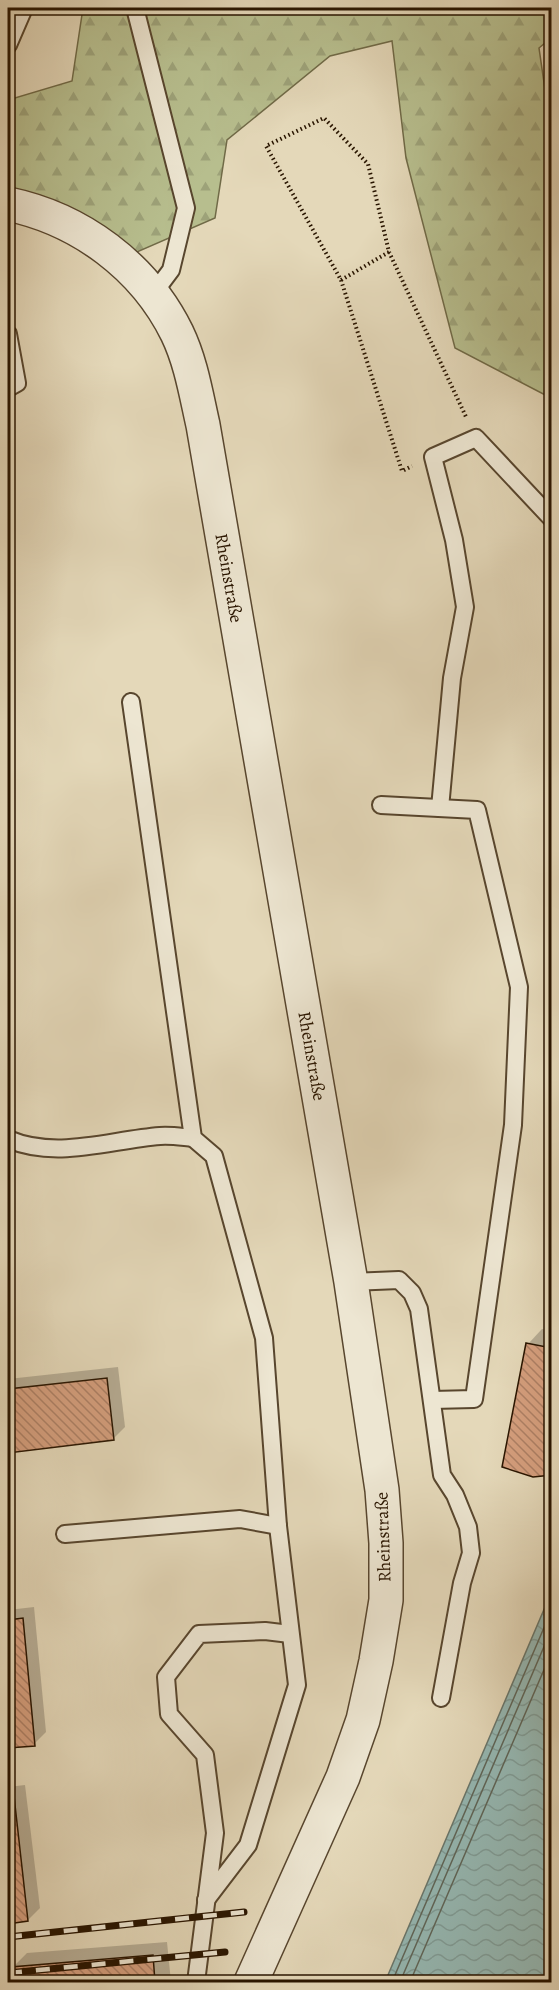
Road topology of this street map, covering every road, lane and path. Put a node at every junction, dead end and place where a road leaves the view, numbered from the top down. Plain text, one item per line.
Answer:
1 (24, 8) edge
2 (135, 8) edge
3 (8, 45) edge
4 (8, 204) edge
5 (388, 252) junction
6 (341, 279) junction
7 (153, 294) junction
8 (8, 334) edge
9 (8, 388) edge
10 (476, 438) junction
11 (433, 457) junction
12 (552, 519) edge
13 (131, 702) dead end
14 (381, 805) dead end
15 (440, 808) junction
16 (193, 1138) junction
17 (8, 1139) edge
18 (351, 1282) junction
19 (432, 1400) junction
20 (278, 1526) junction
21 (65, 1534) dead end
22 (290, 1634) junction
23 (441, 1698) dead end
24 (206, 1900) junction
25 (196, 1983) edge
26 (251, 1983) edge

1 - 3 lane
2 - 7 lane
4 - 7 street, Rheinstraße
5 - 6 path
5 - 6 path
5 - 10 path
6 - 11 path
7 - 18 street, Rheinstraße
8 - 9 lane
10 - 11 lane
10 - 12 lane
11 - 15 lane
13 - 16 lane
14 - 15 lane
15 - 19 lane
16 - 17 lane
16 - 20 lane
18 - 19 lane
18 - 26 street, Rheinstraße
19 - 23 lane
20 - 21 lane
20 - 22 lane
22 - 24 lane
22 - 24 lane
24 - 25 lane

